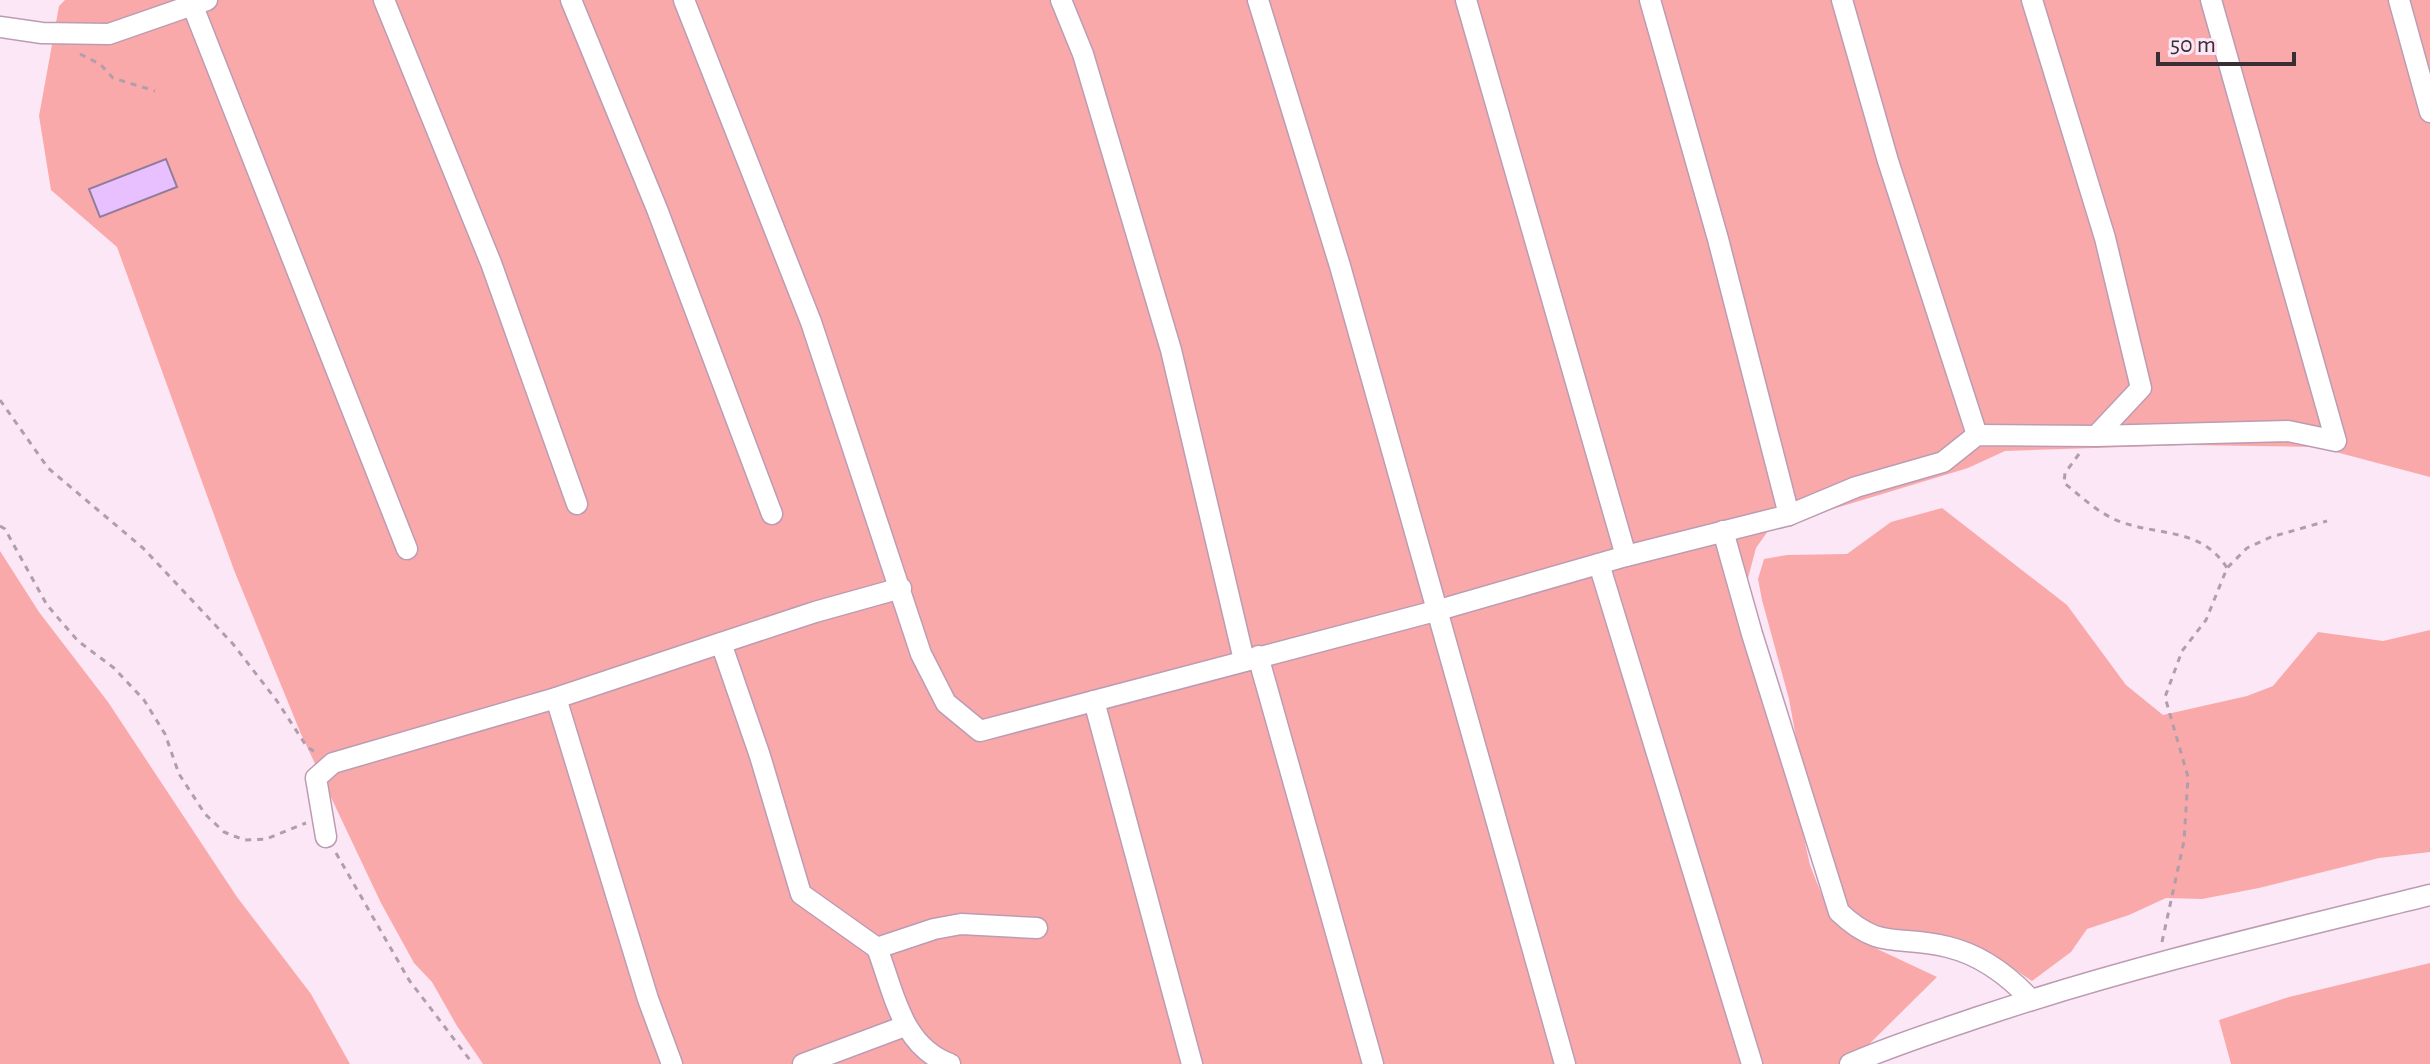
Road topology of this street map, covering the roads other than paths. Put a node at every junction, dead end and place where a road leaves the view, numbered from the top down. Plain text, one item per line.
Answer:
1 (384, 0) edge
2 (571, 0) edge
3 (684, 0) edge
4 (1061, 0) edge
5 (1258, 0) edge
6 (1466, 0) edge
7 (1650, 0) edge
8 (1842, 0) edge
9 (2032, 0) edge
10 (2211, 0) edge
11 (2399, 0) edge
12 (200, 2) edge
13 (0, 27) edge
14 (2430, 112) edge
15 (1977, 435) junction
16 (2096, 436) junction
17 (577, 504) dead end
18 (772, 514) dead end
19 (1789, 515) junction
20 (1723, 531) junction
21 (407, 549) dead end
22 (1626, 556) junction
23 (1599, 564) junction
24 (901, 588) junction
25 (1439, 610) junction
26 (721, 643) junction
27 (1251, 658) junction
28 (556, 698) junction
29 (1094, 701) junction
30 (326, 837) road end
31 (2430, 895) edge
32 (1037, 928) dead end
33 (877, 948) junction
34 (2031, 1000) junction
35 (905, 1026) junction
36 (926, 1057) edge
37 (672, 1064) edge
38 (803, 1064) edge
39 (950, 1064) edge
40 (1192, 1064) edge
41 (1373, 1064) edge
42 (1565, 1064) edge
43 (1752, 1064) edge
44 (1850, 1064) edge

1 - 17 street
2 - 18 street
3 - 24 street
4 - 27 street
5 - 25 street
6 - 22 street
7 - 19 street
8 - 15 street
9 - 16 street
10 - 16 street
11 - 14 street
12 - 13 street
12 - 21 street
15 - 16 street
15 - 19 street
19 - 20 street
20 - 22 street
20 - 34 street
22 - 23 street
23 - 25 street
23 - 43 street
24 - 26 street
24 - 29 street
25 - 27 street
25 - 42 street
26 - 28 street
26 - 33 street
27 - 29 street
27 - 41 street
28 - 30 street
28 - 37 street
29 - 40 street
31 - 34 street
32 - 33 street
33 - 35 street
34 - 44 street
35 - 36 street
35 - 38 street
36 - 39 street

